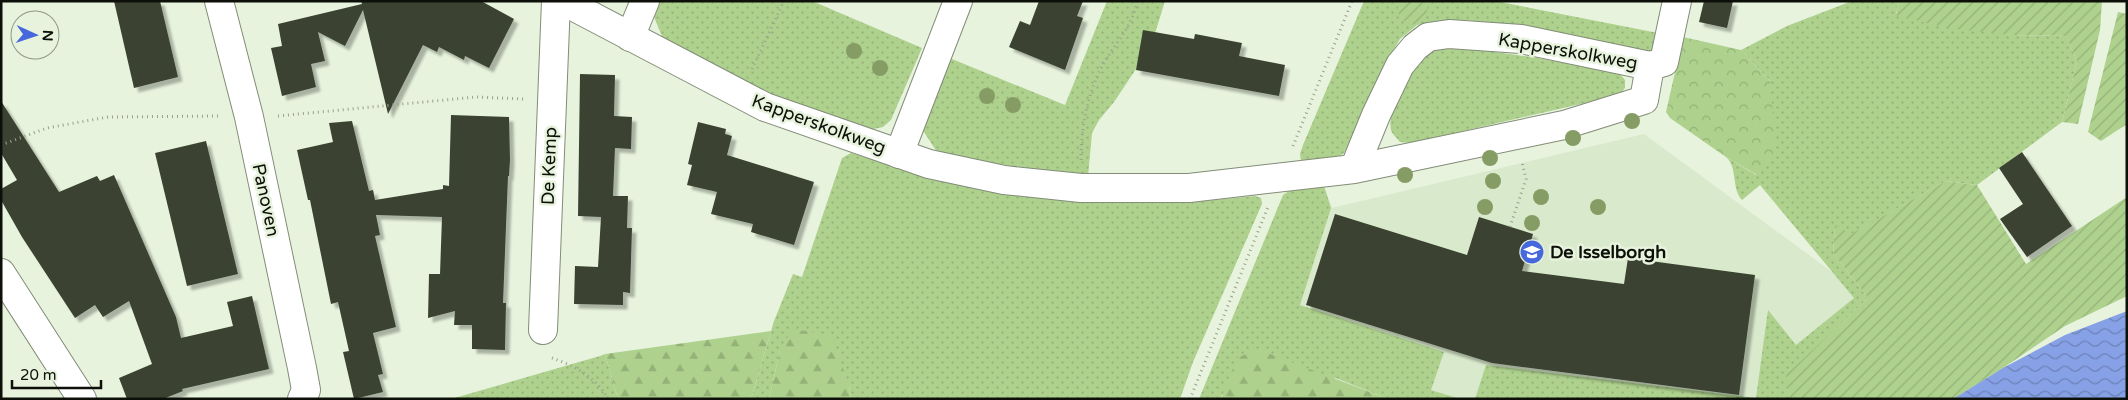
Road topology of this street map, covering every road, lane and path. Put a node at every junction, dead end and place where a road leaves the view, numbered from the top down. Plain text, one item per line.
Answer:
1 (219, 1) edge
2 (556, 1) edge
3 (563, 1) edge
4 (645, 1) edge
5 (784, 1) edge
6 (958, 1) edge
7 (1137, 1) edge
8 (1677, 1) edge
9 (630, 37) junction
10 (1650, 66) junction
11 (740, 94) junction
12 (1516, 135) junction
13 (898, 154) junction
14 (1354, 169) junction
15 (1081, 188) junction
16 (1510, 227) dead end
17 (1, 273) edge
18 (543, 330) joint
19 (82, 399) edge
20 (302, 399) edge
21 (608, 399) edge

1 - 20 street, Panoven
2 - 18 street, De Kemp
3 - 9 street, Kapperskolkweg
4 - 9 street
5 - 11 path, Kapperskolkweg
6 - 13 street, Kapperskolkweg
7 - 15 path
8 - 10 street, Kapperskolkweg
9 - 11 street, Kapperskolkweg
10 - 12 street, Kapperskolkweg
10 - 14 street, Kapperskolkweg
11 - 13 street, Kapperskolkweg
12 - 14 street, Kapperskolkweg
12 - 16 path
13 - 15 street, Kapperskolkweg
14 - 15 street, Kapperskolkweg
17 - 19 street
18 - 21 path

